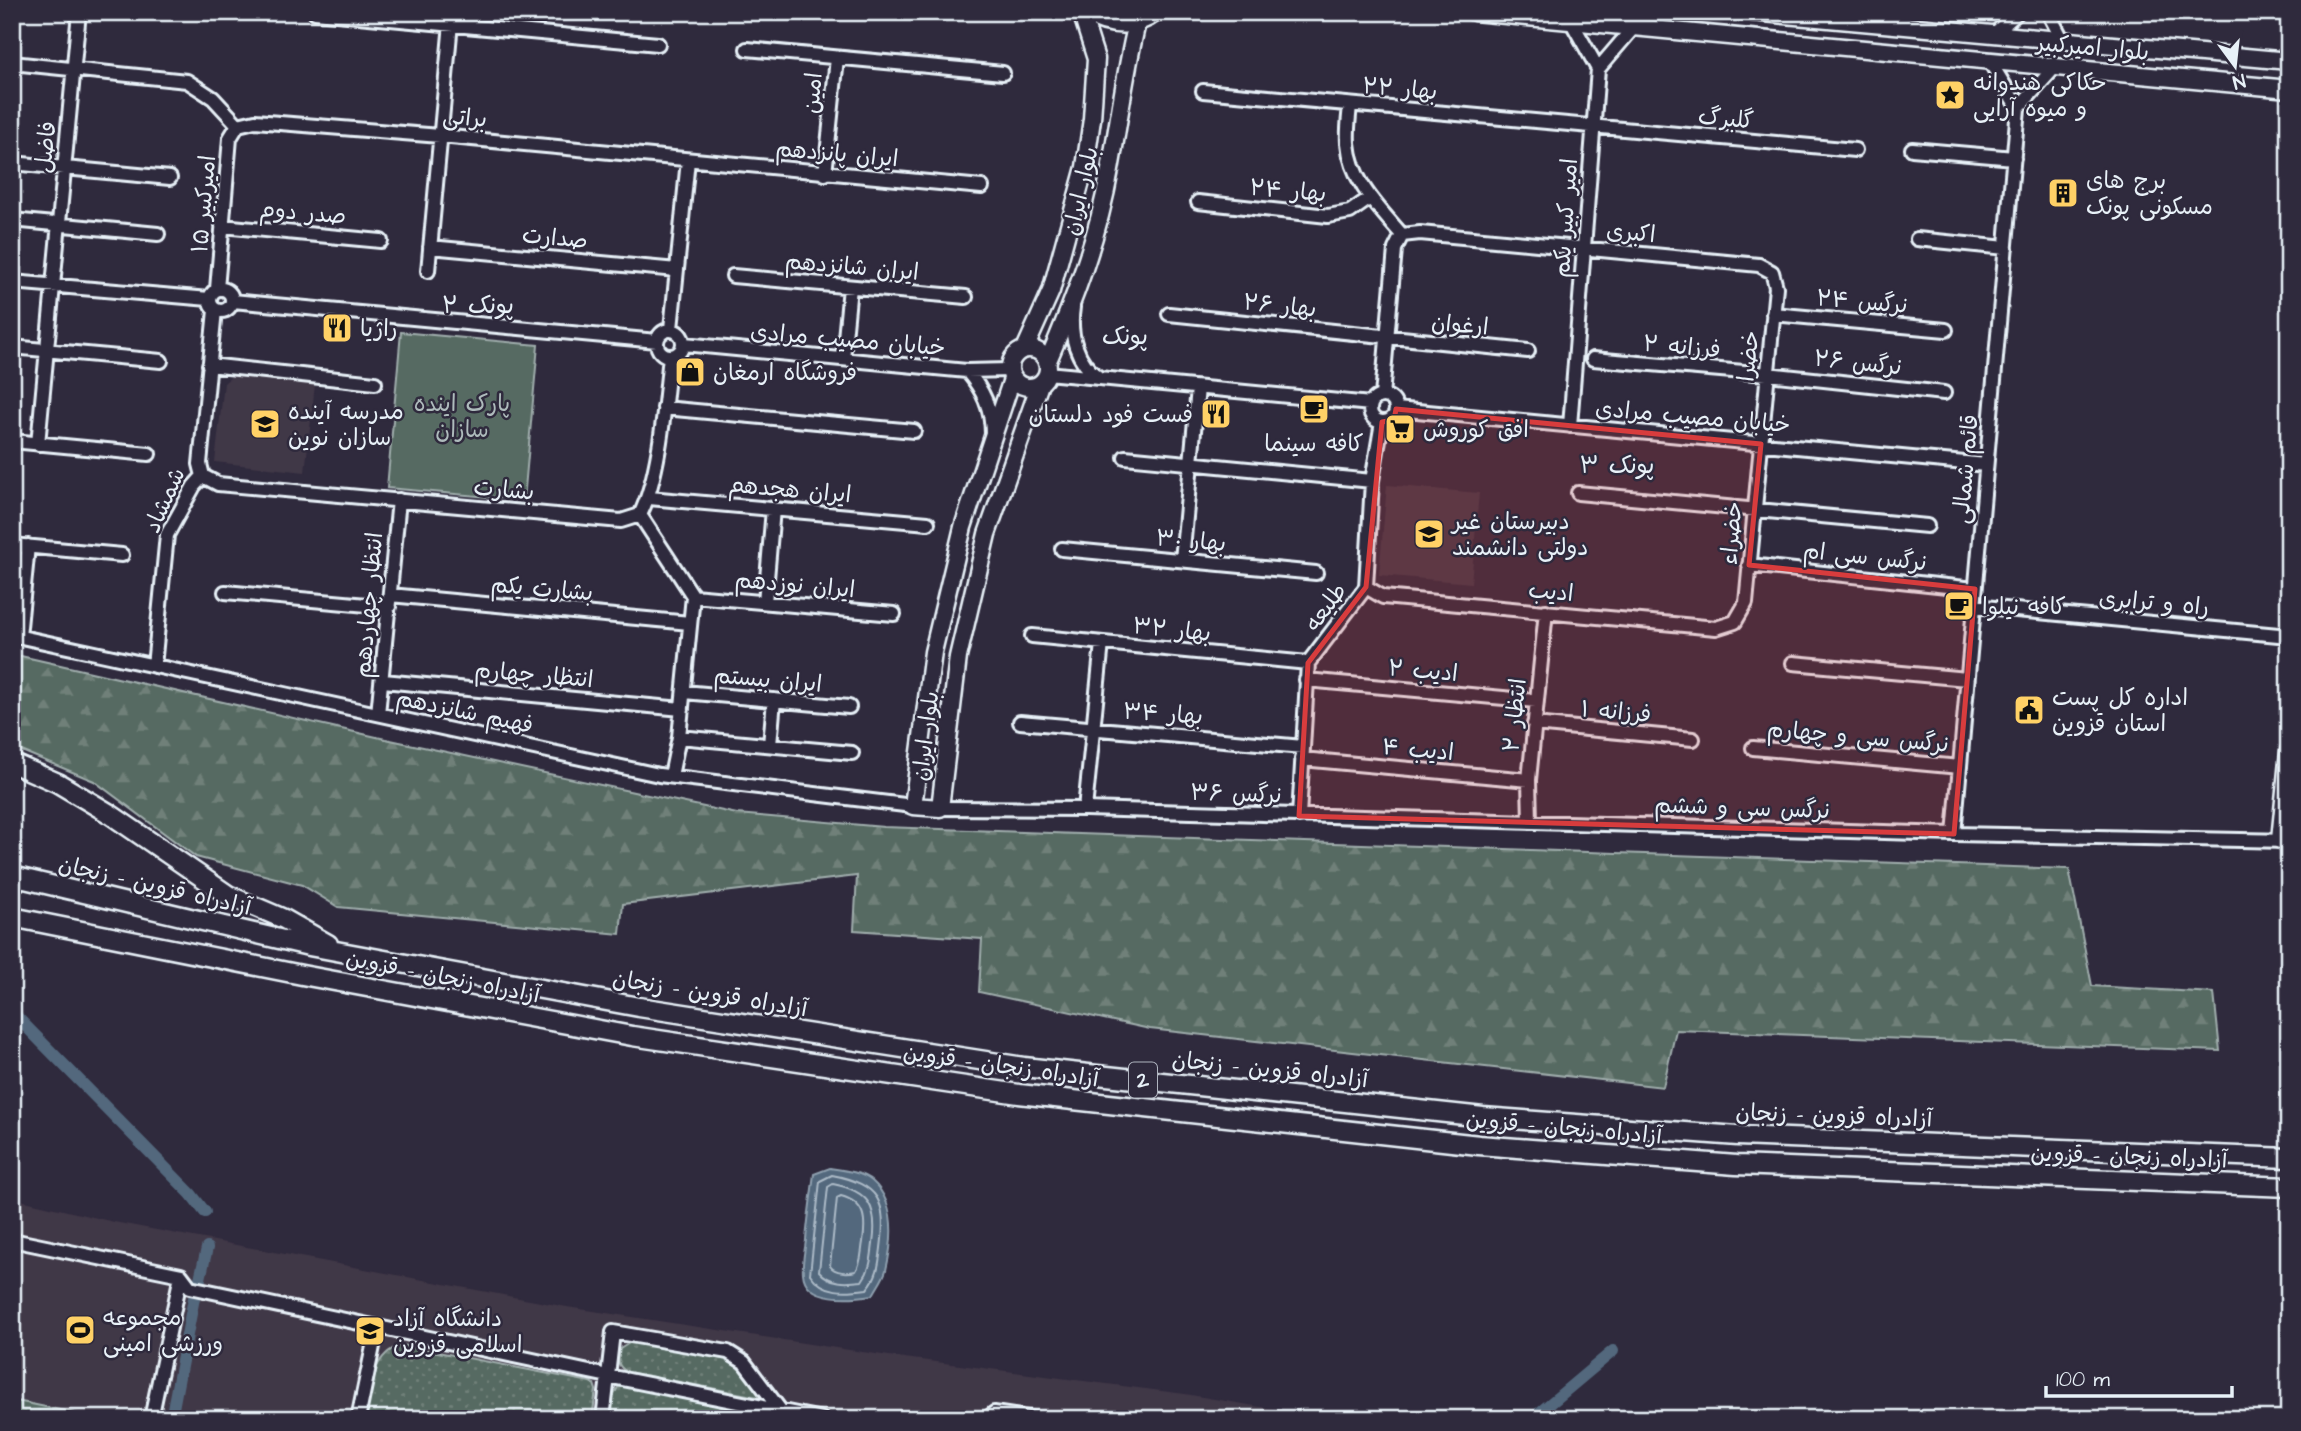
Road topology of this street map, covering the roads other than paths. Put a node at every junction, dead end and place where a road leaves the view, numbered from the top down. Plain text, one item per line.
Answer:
1 (79, 12) edge
2 (315, 12) edge
3 (1082, 12) edge
4 (1157, 12) edge
5 (1474, 12) edge
6 (1752, 12) edge
7 (2018, 12) edge
8 (2048, 12) edge
9 (451, 19) edge
10 (1571, 21) junction
11 (1137, 23) junction
12 (1634, 27) junction
13 (1993, 35) junction
14 (2063, 41) junction
15 (658, 44) dead end
16 (747, 49) dead end
17 (836, 58) junction
18 (1989, 61) junction
19 (2289, 61) edge
20 (12, 64) edge
21 (2055, 67) junction
22 (1598, 69) junction
23 (74, 70) junction
24 (1003, 73) dead end
25 (2289, 89) edge
26 (1203, 91) dead end
27 (1350, 105) junction
28 (2018, 108) junction
29 (237, 125) junction
30 (1593, 127) junction
31 (440, 136) junction
32 (1912, 149) dead end
33 (1855, 150) dead end
34 (2014, 158) junction
35 (688, 160) junction
36 (12, 163) edge
37 (64, 168) junction
38 (825, 174) junction
39 (170, 178) dead end
40 (982, 187) dead end
41 (1370, 198) junction
42 (1198, 202) dead end
43 (12, 220) edge
44 (59, 225) junction
45 (222, 226) junction
46 (158, 234) dead end
47 (1402, 235) junction
48 (1917, 239) dead end
49 (381, 240) dead end
50 (430, 247) junction
51 (1584, 248) junction
52 (2006, 248) junction
53 (677, 270) junction
54 (428, 271) dead end
55 (1772, 272) joint
56 (733, 276) dead end
57 (12, 282) edge
58 (53, 286) junction
59 (850, 287) junction
60 (966, 297) dead end
61 (214, 299) junction
62 (1074, 299) junction
63 (233, 301) junction
64 (1169, 314) dead end
65 (1773, 314) junction
66 (671, 329) junction
67 (1946, 330) dead end
68 (1388, 338) junction
69 (657, 341) junction
70 (684, 344) junction
71 (12, 347) edge
72 (1026, 349) junction
73 (47, 350) junction
74 (1528, 351) dead end
75 (670, 356) junction
76 (843, 359) junction
77 (1593, 359) dead end
78 (162, 361) dead end
79 (209, 365) junction
80 (967, 371) junction
81 (1045, 373) junction
82 (1011, 374) junction
83 (1767, 374) junction
84 (1099, 378) junction
85 (375, 383) dead end
86 (1198, 388) junction
87 (1944, 393) dead end
88 (1382, 396) junction
89 (1371, 404) junction
90 (664, 408) junction
91 (1396, 409) junction
92 (1382, 422) junction
93 (1570, 426) junction
94 (914, 431) dead end
95 (12, 441) edge
96 (992, 441) junction
97 (38, 444) junction
98 (1761, 444) junction
99 (149, 454) dead end
100 (1125, 457) dead end
101 (1191, 463) junction
102 (1986, 465) junction
103 (203, 476) junction
104 (1372, 481) junction
105 (1578, 493) dead end
106 (649, 498) junction
107 (399, 500) junction
108 (773, 509) junction
109 (1754, 510) junction
110 (640, 515) junction
111 (928, 523) dead end
112 (1927, 526) dead end
113 (12, 545) edge
114 (28, 546) junction
115 (1062, 549) dead end
116 (122, 555) dead end
117 (1182, 560) junction
118 (1749, 565) junction
119 (1316, 573) dead end
120 (1366, 587) junction
121 (1975, 589) junction
122 (225, 592) dead end
123 (693, 596) junction
124 (389, 601) junction
125 (765, 602) junction
126 (1974, 606) junction
127 (1546, 611) junction
128 (894, 614) dead end
129 (1735, 622) joint
130 (690, 623) junction
131 (16, 636) edge
132 (1032, 636) dead end
133 (2289, 636) edge
134 (1102, 643) junction
135 (1308, 663) junction
136 (1793, 663) dead end
137 (154, 666) junction
138 (1967, 679) junction
139 (1306, 680) junction
140 (383, 681) junction
141 (684, 692) junction
142 (774, 700) junction
143 (1536, 701) junction
144 (849, 707) dead end
145 (682, 709) junction
146 (378, 714) junction
147 (1020, 722) dead end
148 (1534, 724) junction
149 (1093, 729) junction
150 (679, 737) junction
151 (1693, 739) dead end
152 (770, 745) junction
153 (1753, 748) dead end
154 (2289, 751) edge
155 (852, 753) dead end
156 (1303, 753) junction
157 (12, 763) edge
158 (1960, 767) junction
159 (671, 776) junction
160 (1529, 780) junction
161 (913, 806) junction
162 (940, 808) junction
163 (1085, 809) junction
164 (1299, 816) junction
165 (1530, 822) junction
166 (1954, 834) junction
167 (2285, 840) edge
168 (12, 876) edge
169 (12, 917) edge
170 (344, 952) junction
171 (2289, 1158) edge
172 (2289, 1187) edge
173 (12, 1240) edge
174 (181, 1275) junction
175 (377, 1327) junction
176 (608, 1377) junction
177 (781, 1411) junction
178 (151, 1419) edge
179 (358, 1419) edge
180 (603, 1419) edge
181 (822, 1419) edge
182 (987, 1419) edge
183 (1034, 1419) edge

1 - 23 street, فاضل
2 - 9 street
3 - 11 main road
3 - 72 main road, بلوار ایران
4 - 11 main road
5 - 10 main road, بلوار امیرکبیر
6 - 13 main road, بلوار امیرکبیر
7 - 13 street
8 - 14 street
9 - 15 street
9 - 31 street
10 - 12 main road, بلوار امیرکبیر
10 - 22 street
11 - 62 main road, بلوار ایران
12 - 18 main road, بلوار امیرکبیر
12 - 22 street
13 - 14 main road, بلوار امیرکبیر
14 - 19 main road, بلوار امیرکبیر
16 - 17 street
17 - 24 street
17 - 38 street, امین
18 - 21 main road, بلوار امیرکبیر
18 - 28 street
20 - 23 street
21 - 25 main road, بلوار امیرکبیر
21 - 28 street
22 - 30 street, امیر کبیر یکم
23 - 29 street
23 - 37 street, فاضل
26 - 27 street, بهار ۲۲
27 - 30 street, بهار ۲۲
27 - 41 street
28 - 34 street, قائم شمالی
29 - 31 street, براتی
29 - 45 street, امیرکبیر ۱۵
30 - 33 street, گلبرگ
30 - 51 street, امیر کبیر یکم
31 - 35 street, براتی
31 - 50 street
32 - 34 street
34 - 52 street, قائم شمالی
35 - 38 street, ایران پانزدهم
35 - 53 street
36 - 37 street
37 - 39 street
37 - 44 street, فاضل
38 - 40 street, ایران پانزدهم
41 - 42 street, بهار ۲۴
41 - 47 street
43 - 44 street
44 - 46 street
44 - 58 street, فاضل
45 - 49 street, صدر دوم
45 - 61 street, امیرکبیر ۱۵
47 - 51 street, اکبری
47 - 68 street
48 - 52 street
50 - 53 street, صدارت
50 - 54 street
51 - 55 street, اکبری
51 - 93 street, امیر کبیر یکم
52 - 102 street, قائم شمالی
53 - 66 street
55 - 65 street, خضرا
56 - 59 street, ایران شانزدهم
57 - 58 street
58 - 61 street
58 - 73 street, فاضل
59 - 60 street, ایران شانزدهم
59 - 76 street
61 - 63 street
61 - 63 street
61 - 79 street, شمشاد
62 - 81 main road, بلوار ایران
62 - 84 street
63 - 69 street
64 - 68 street, بهار ۲۶
65 - 67 street, نرگس ۲۴
65 - 83 street, خضرا
66 - 69 street
66 - 70 street
68 - 74 street, ارغوان
68 - 88 street
69 - 75 street
70 - 75 street
70 - 76 street, خیابان مصیب مرادی
71 - 73 street
72 - 81 main road
72 - 82 main road
73 - 78 street
73 - 97 street, فاضل
75 - 90 street
76 - 80 street, خیابان مصیب مرادی
77 - 83 street, فرزانه ۲
79 - 85 street
79 - 103 street, شمشاد
80 - 82 street, خیابان مصیب مرادی
80 - 96 street
81 - 82 main road
81 - 84 street
81 - 162 main road, بلوار ایران
82 - 96 main road, بلوار ایران
83 - 87 street, نرگس ۲۶
83 - 98 street, خضرا
84 - 86 street
86 - 89 street
86 - 101 street
88 - 89 street
88 - 91 street
89 - 92 street
90 - 94 street
90 - 106 street
91 - 92 street
91 - 93 street, خیابان مصیب مرادی
92 - 104 street, طلیعه
93 - 98 street, خیابان مصیب مرادی
95 - 97 street
96 - 161 main road, بلوار ایران
97 - 99 street
98 - 102 street, خیابان مصیب مرادی
98 - 109 street, خضراء
100 - 101 street
101 - 104 street
101 - 117 street
102 - 121 street, قائم شمالی
103 - 107 street, بشارت
103 - 137 street, شمشاد
104 - 120 street, طلیعه
105 - 109 street
106 - 108 street, ایران هجدهم
106 - 110 street
107 - 110 street, بشارت
107 - 124 street, انتظار چهاردهم
108 - 111 street, ایران هجدهم
108 - 125 street
109 - 112 street
109 - 118 street, خضراء
110 - 123 street
113 - 114 street
114 - 116 street
114 - 131 street
115 - 117 street, بهار ۳۰
117 - 119 street, بهار ۳۰
118 - 121 street, نرگس سی ام
118 - 129 street, خضراء
120 - 127 street, ادیب
120 - 135 street, طلیعه
121 - 126 street, قائم شمالی
122 - 124 street, بشارت یکم
123 - 125 street, ایران نوزدهم
123 - 130 street
124 - 130 street, بشارت یکم
124 - 140 street, انتظار چهاردهم
125 - 128 street, ایران نوزدهم
126 - 133 street, راه و ترابری
126 - 138 street, قائم شمالی
127 - 129 street, ادیب
127 - 143 street, انتظار ۲
130 - 141 street
131 - 137 street, فهیم شانزدهم
132 - 134 street, بهار ۳۲
134 - 135 street, بهار ۳۲
134 - 149 street
135 - 139 street, طلیعه
136 - 138 street
137 - 146 street, فهیم شانزدهم
138 - 158 street, قائم شمالی
139 - 143 street, ادیب ۲
139 - 156 street, طلیعه
140 - 145 street, انتظار چهارم
140 - 146 street, انتظار چهاردهم
141 - 142 street, ایران بیستم
141 - 145 street
142 - 144 street, ایران بیستم
142 - 152 street
143 - 148 street, انتظار ۲
145 - 150 street
146 - 159 street, فهیم شانزدهم
147 - 149 street, بهار ۳۴
148 - 151 street, فرزانه ۱
148 - 160 street, انتظار ۲
149 - 156 street, بهار ۳۴
149 - 163 street
150 - 152 street
150 - 159 street
152 - 155 street
153 - 158 street, نرگس سی و چهارم
154 - 167 main road
156 - 160 street, ادیب ۴
156 - 164 street, طلیعه
157 - 170 highway
158 - 166 street, قائم شمالی
159 - 161 street, فهیم شانزدهم
160 - 165 street, انتظار ۲
161 - 162 main road, بلوار ایران
162 - 163 street, نرگس ۳۶
163 - 164 street, نرگس ۳۶
164 - 165 street, نرگس ۳۶
165 - 166 street, نرگس سی و ششم
166 - 167 street, نرگس سی و ششم
168 - 170 highway, آزادراه قزوین - زنجان / 2
169 - 172 highway, آزادراه زنجان - قزوین / 2
170 - 171 highway, آزادراه قزوین - زنجان / 2
173 - 174 street
174 - 175 street
174 - 178 street
175 - 176 street
175 - 179 street
176 - 177 street
176 - 177 street
176 - 180 street
177 - 181 street
182 - 183 street

